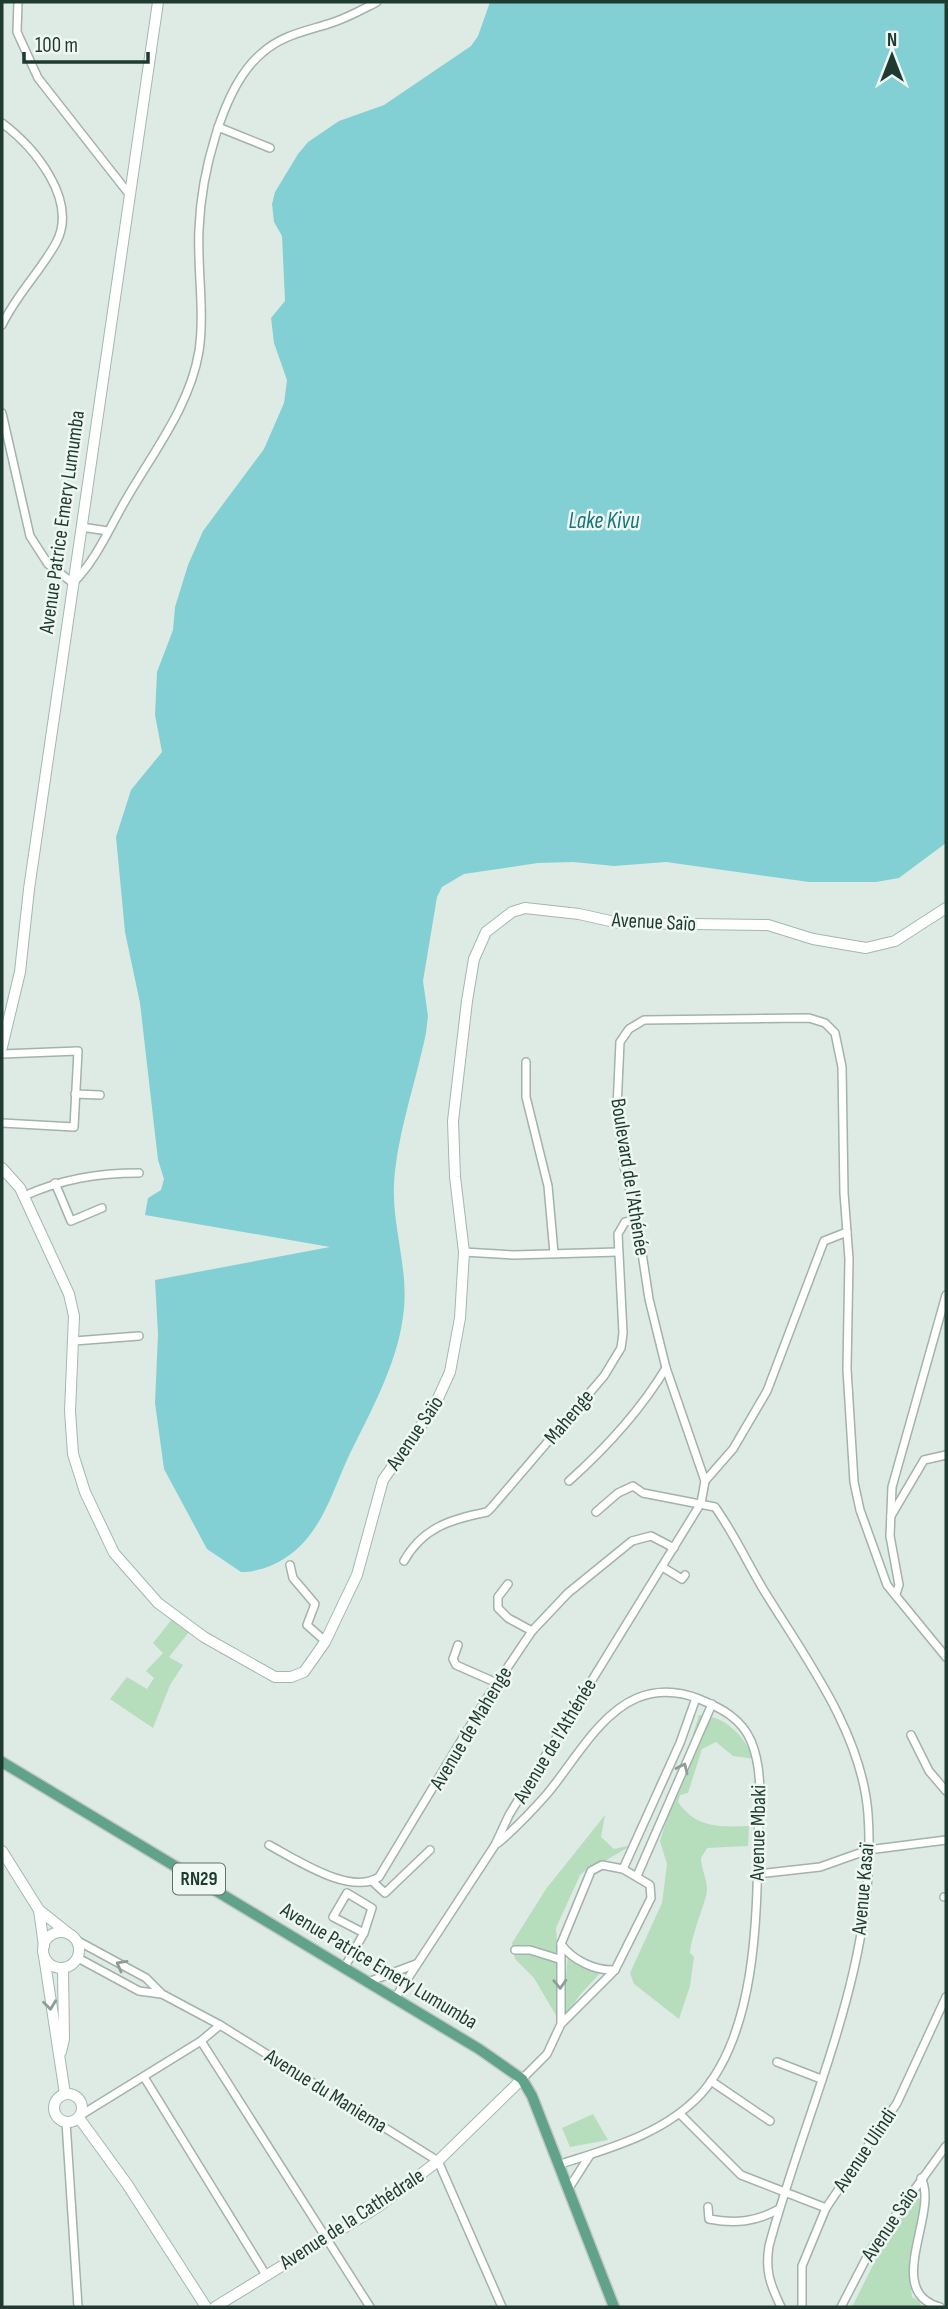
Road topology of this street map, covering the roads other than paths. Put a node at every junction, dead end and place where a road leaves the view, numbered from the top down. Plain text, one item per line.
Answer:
1 (18, 2) edge
2 (158, 2) edge
3 (377, 2) edge
4 (2, 123) edge
5 (218, 127) junction
6 (270, 148) dead end
7 (129, 194) junction
8 (2, 325) edge
9 (2, 413) edge
10 (81, 527) junction
11 (108, 531) junction
12 (73, 583) junction
13 (946, 908) edge
14 (2, 1047) edge
15 (2, 1054) edge
16 (526, 1062) dead end
17 (75, 1094) junction
18 (100, 1095) dead end
19 (2, 1123) edge
20 (2, 1167) edge
21 (139, 1173) dead end
22 (55, 1183) junction
23 (24, 1196) junction
24 (102, 1208) dead end
25 (637, 1220) junction
26 (847, 1232) junction
27 (464, 1252) junction
28 (618, 1252) junction
29 (554, 1253) junction
30 (946, 1295) edge
31 (139, 1336) dead end
32 (75, 1341) junction
33 (666, 1368) junction
34 (946, 1455) edge
35 (569, 1481) dead end
36 (705, 1481) junction
37 (701, 1503) junction
38 (596, 1512) dead end
39 (891, 1517) junction
40 (674, 1548) junction
41 (404, 1561) dead end
42 (290, 1565) dead end
43 (664, 1568) junction
44 (685, 1575) dead end
45 (508, 1584) dead end
46 (896, 1594) junction
47 (532, 1631) junction
48 (325, 1641) junction
49 (458, 1645) dead end
50 (946, 1657) edge
51 (497, 1683) junction
52 (696, 1698) junction
53 (712, 1704) junction
54 (911, 1735) dead end
55 (680, 1743) junction
56 (692, 1748) junction
57 (2, 1762) edge
58 (946, 1791) edge
59 (659, 1793) junction
60 (669, 1798) junction
61 (946, 1840) edge
62 (269, 1845) dead end
63 (495, 1845) junction
64 (430, 1850) dead end
65 (868, 1850) junction
66 (2, 1851) edge
67 (623, 1869) junction
68 (758, 1874) junction
69 (637, 1876) junction
70 (372, 1881) junction
71 (39, 1910) junction
72 (364, 1933) junction
73 (72, 1937) junction
74 (561, 1944) junction
75 (516, 1950) dead end
76 (44, 1951) junction
77 (78, 1958) junction
78 (559, 1959) junction
79 (417, 1964) junction
80 (63, 1968) junction
81 (344, 1968) junction
82 (615, 1970) junction
83 (368, 1982) junction
84 (162, 1994) junction
85 (946, 1997) edge
86 (395, 1998) junction
87 (561, 2024) junction
88 (220, 2025) junction
89 (201, 2041) junction
90 (61, 2053) junction
91 (777, 2063) dead end
92 (144, 2077) junction
93 (522, 2079) junction
94 (821, 2079) junction
95 (711, 2081) junction
96 (65, 2094) junction
97 (680, 2114) junction
98 (80, 2116) junction
99 (66, 2122) junction
100 (770, 2122) dead end
101 (946, 2146) edge
102 (591, 2154) junction
103 (438, 2161) junction
104 (561, 2164) junction
105 (921, 2178) junction
106 (569, 2188) junction
107 (783, 2191) junction
108 (708, 2207) dead end
109 (826, 2208) junction
110 (779, 2209) junction
111 (327, 2238) junction
112 (266, 2275) junction
113 (946, 2305) edge
114 (78, 2307) edge
115 (206, 2307) edge
116 (215, 2307) edge
117 (370, 2307) edge
118 (502, 2307) edge
119 (614, 2307) edge
120 (781, 2307) edge
121 (802, 2307) edge
122 (841, 2307) edge
123 (941, 2307) edge

1 - 7 street
2 - 7 street, Avenue Patrice Emery Lumumba
3 - 5 street
4 - 8 street
5 - 6 street
5 - 11 street
7 - 10 street, Avenue Patrice Emery Lumumba
9 - 12 street
10 - 11 street
10 - 12 street, Avenue Patrice Emery Lumumba
11 - 12 street
12 - 14 street, Avenue Patrice Emery Lumumba
13 - 27 street, Avenue Saïo
15 - 17 street
16 - 29 street
17 - 18 street
17 - 19 street
20 - 23 street, Avenue Saïo
21 - 22 street
22 - 23 street
22 - 24 street
23 - 32 street, Avenue Saïo
25 - 26 street, Boulevard de l'Athénée
25 - 28 street, Mahenge
25 - 33 street, Boulevard de l'Athénée
26 - 36 street
26 - 46 street, Boulevard de l'Athénée
27 - 29 street
27 - 48 street, Avenue Saïo
28 - 29 street
28 - 41 street, Mahenge
30 - 39 street
31 - 32 street
32 - 48 street, Avenue Saïo
33 - 35 street
33 - 36 street, Boulevard de l'Athénée
34 - 39 street
36 - 37 street, Avenue de l'Athénée
37 - 38 street
37 - 40 street, Avenue de l'Athénée
37 - 65 street, Avenue Kasaï
39 - 46 street
40 - 43 street, Avenue de l'Athénée
40 - 47 street, Avenue de Mahenge
42 - 48 street
43 - 44 street
43 - 63 street, Avenue de l'Athénée
45 - 47 street
46 - 50 street
47 - 51 street, Avenue de Mahenge
49 - 51 street
51 - 70 street, Avenue de Mahenge
52 - 53 street, Avenue Mbaki
52 - 55 street
52 - 63 street, Avenue Mbaki
53 - 56 street
53 - 68 street, Avenue Mbaki
54 - 58 street
55 - 56 street
55 - 59 street
60 -> 56 street
57 - 81 main road, Avenue Patrice Emery Lumumba / RN29
59 - 60 street
59 - 67 street
60 - 69 street
61 - 65 street
62 - 70 street
63 - 79 street, Avenue de l'Athénée
64 - 70 street
65 - 68 street
65 - 94 street, Avenue Kasaï
66 - 71 street
67 - 69 street
67 - 74 street, Avenue de la Cathédrale
68 - 95 street, Avenue Mbaki
69 - 82 street, Avenue de la Cathédrale
71 - 73 street
71 - 76 street
72 - 72 street
72 - 81 street
73 - 76 street
73 - 77 street
84 -> 73 street, Avenue du Maniema
74 - 78 street, Avenue de la Cathédrale
74 - 82 street
75 - 78 street
76 - 80 street
76 -> 90 street
77 - 80 street
77 - 84 street
78 -> 87 street, Avenue de la Cathédrale
79 - 83 street
79 - 86 street, Avenue de l'Athénée
80 - 90 street
81 - 83 main road, Avenue Patrice Emery Lumumba / RN29
82 - 87 street, Avenue de la Cathédrale
83 - 86 main road, Avenue Patrice Emery Lumumba / RN29
84 - 88 street, Avenue du Maniema
85 - 109 street, Avenue Ulindi
86 - 93 main road, Avenue Patrice Emery Lumumba / RN29
87 - 93 street, Avenue de la Cathédrale
88 - 89 street
88 - 103 street, Avenue du Maniema
89 - 92 street
89 - 111 street
90 - 96 street
91 - 94 street
92 - 98 street
92 - 112 street
93 - 103 street, Avenue de la Cathédrale
93 - 104 main road, Avenue Patrice Emery Lumumba / RN29
94 - 107 street, Avenue Kasaï
95 - 97 street, Avenue Mbaki
95 - 100 street
96 - 98 street
96 - 99 street
97 - 102 street, Avenue Mbaki
97 - 107 street
98 - 99 street
98 - 115 street
99 - 114 street
101 - 105 street, Avenue Saïo
102 - 104 street, Avenue Mbaki
102 - 106 street
103 - 111 street, Avenue de la Cathédrale
103 - 118 street
104 - 106 main road, Avenue Patrice Emery Lumumba / RN29
105 - 122 street, Avenue Saïo
105 - 123 street
106 - 119 main road, Avenue Patrice Emery Lumumba / RN29
107 - 109 street
107 - 110 street, Avenue Kasaï
108 - 110 street
109 - 121 street, Avenue Ulindi
110 - 120 street, Avenue Kasaï
111 - 112 street, Avenue de la Cathédrale
111 - 117 street
112 - 116 street, Avenue de la Cathédrale
113 - 123 street

